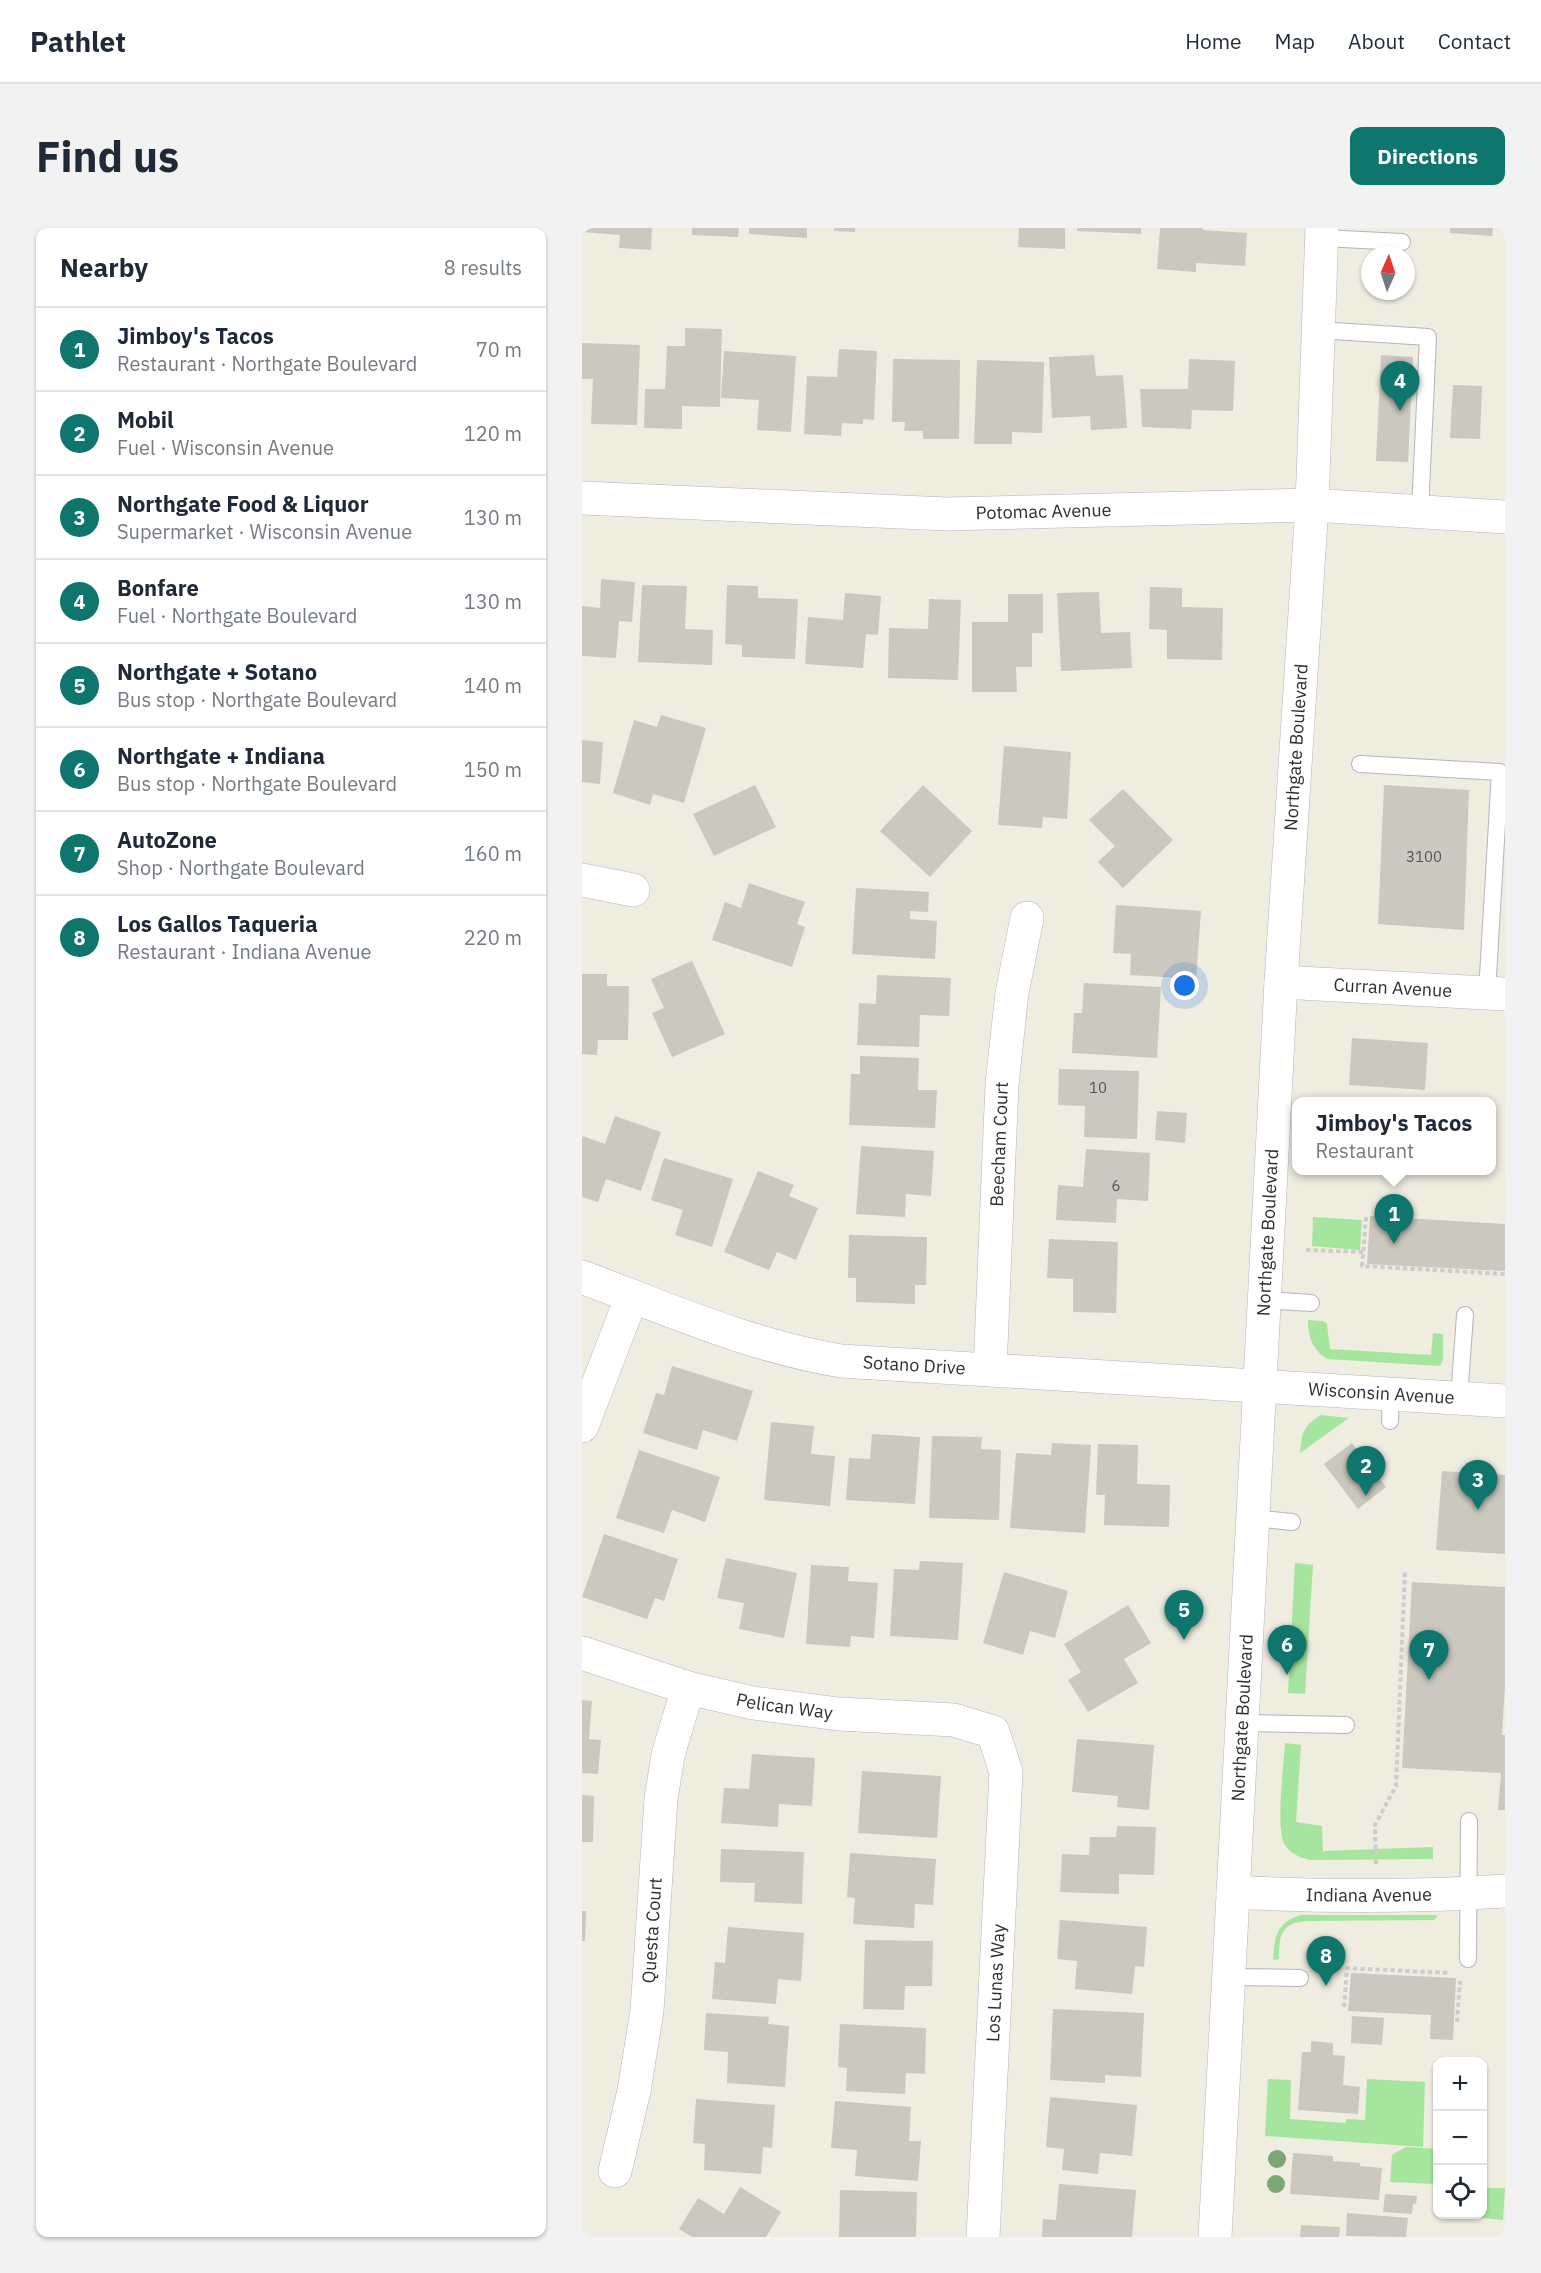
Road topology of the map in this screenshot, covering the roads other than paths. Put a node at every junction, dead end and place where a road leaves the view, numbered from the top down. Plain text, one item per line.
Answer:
1 (1322, 233) edge
2 (1402, 242) dead end
3 (1318, 330) junction
4 (582, 498) edge
5 (1312, 506) junction
6 (1420, 512) junction
7 (1505, 518) edge
8 (1360, 764) dead end
9 (582, 880) edge
10 (633, 890) dead end
11 (1027, 918) dead end
12 (1281, 982) junction
13 (1496, 994) edge
14 (582, 1277) edge
15 (632, 1296) junction
16 (1264, 1300) junction
17 (1311, 1303) dead end
18 (1465, 1315) dead end
19 (990, 1370) junction
20 (1260, 1386) junction
21 (1459, 1398) junction
22 (1505, 1401) edge
23 (582, 1426) edge
24 (1252, 1518) junction
25 (1292, 1522) dead end
26 (582, 1653) edge
27 (688, 1688) junction
28 (1242, 1723) junction
29 (1346, 1725) dead end
30 (993, 1732) joint
31 (1469, 1821) dead end
32 (1505, 1891) edge
33 (1233, 1892) junction
34 (1468, 1893) junction
35 (1464, 1966) road end
36 (1228, 1977) junction
37 (1300, 1978) dead end
38 (615, 2171) dead end
39 (983, 2237) edge
40 (1215, 2237) edge

1 - 2 lane
1 - 3 street, Northgate Boulevard
3 - 5 street, Northgate Boulevard
3 - 6 lane
4 - 5 street, Potomac Avenue
5 - 6 street, Potomac Avenue
5 - 12 street, Northgate Boulevard
6 - 7 street, Potomac Avenue
8 - 13 lane
9 - 10 street
11 - 19 street, Beecham Court
12 - 13 street, Curran Avenue
12 - 16 street, Northgate Boulevard
14 - 15 street, Sotano Drive
15 - 19 street, Sotano Drive
15 - 23 street
16 - 17 lane
16 - 20 street, Northgate Boulevard
18 - 21 lane
19 - 20 street, Sotano Drive
20 - 21 street, Wisconsin Avenue
20 - 24 street, Northgate Boulevard
21 - 22 street, Wisconsin Avenue
24 - 25 lane
24 - 28 street, Northgate Boulevard
26 - 27 street, Pelican Way
27 - 30 street, Pelican Way
27 - 38 street, Questa Court
28 - 29 lane
28 - 33 street, Northgate Boulevard
30 - 39 street, Los Lunas Way
31 - 34 lane
32 - 34 street, Indiana Avenue
33 - 34 street, Indiana Avenue
33 - 36 street, Northgate Boulevard
34 - 35 lane
36 - 37 lane
36 - 40 street, Northgate Boulevard

